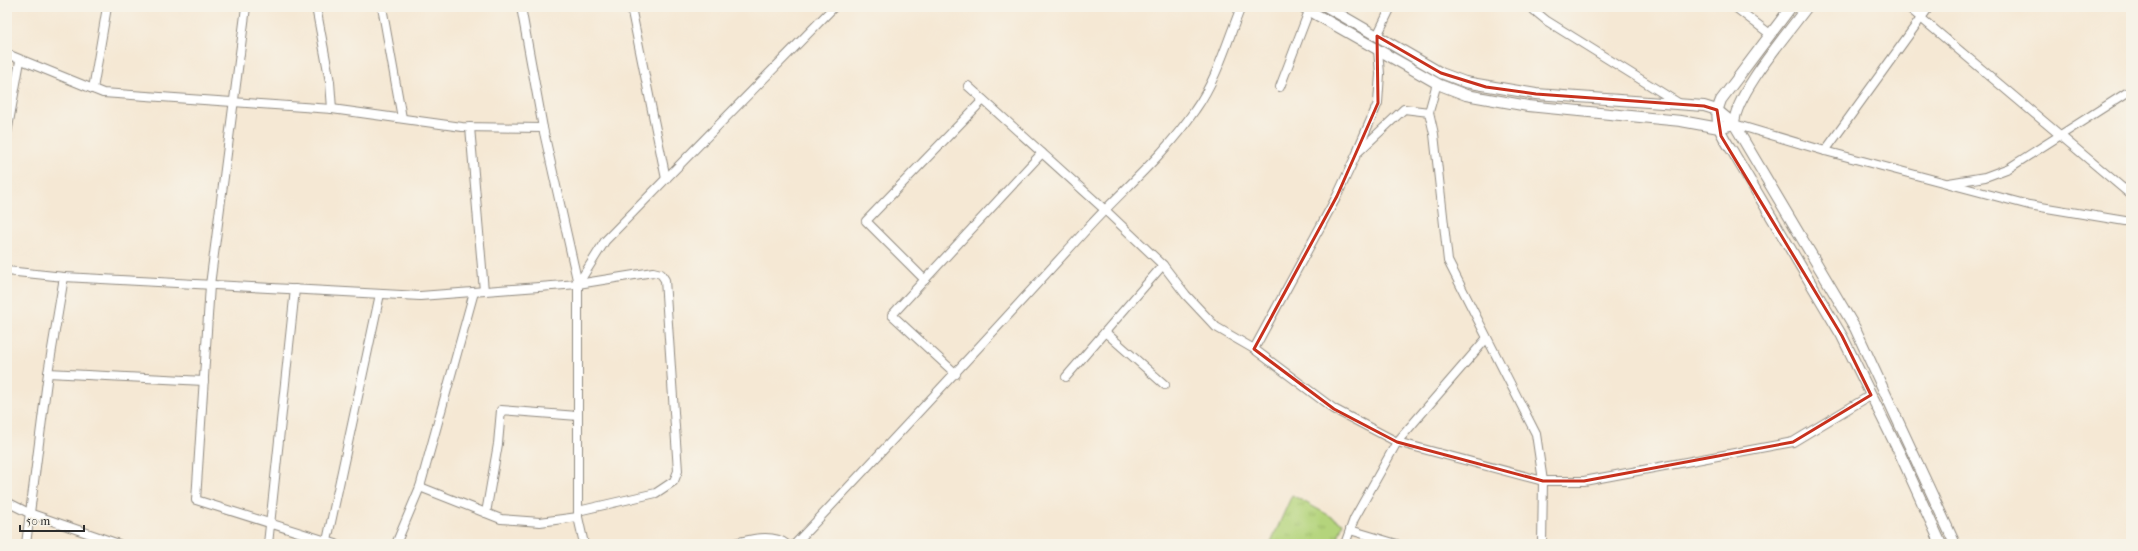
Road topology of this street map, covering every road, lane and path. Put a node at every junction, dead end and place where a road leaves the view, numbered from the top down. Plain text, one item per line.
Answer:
1 (107, 7) edge
2 (246, 7) edge
3 (316, 7) edge
4 (382, 7) edge
5 (521, 7) edge
6 (630, 7) edge
7 (834, 7) edge
8 (1241, 7) edge
9 (1327, 7) edge
10 (1391, 7) edge
11 (1530, 7) edge
12 (1735, 7) edge
13 (1791, 7) edge
14 (1807, 7) edge
15 (1908, 7) edge
16 (1929, 7) edge
17 (1306, 9) edge
18 (1922, 17) junction
19 (1770, 34) junction
20 (1377, 36) junction
21 (1378, 50) junction
22 (1755, 53) junction
23 (7, 54) edge
24 (20, 60) junction
25 (1767, 61) junction
26 (1437, 83) junction
27 (968, 86) dead end
28 (1280, 87) dead end
29 (93, 89) junction
30 (2131, 90) edge
31 (983, 100) junction
32 (234, 103) junction
33 (1681, 105) junction
34 (332, 109) junction
35 (1717, 110) junction
36 (1429, 112) junction
37 (402, 118) junction
38 (1734, 124) junction
39 (470, 127) junction
40 (543, 128) junction
41 (1719, 128) junction
42 (7, 133) edge
43 (2060, 136) junction
44 (1825, 151) junction
45 (1042, 153) junction
46 (1357, 153) junction
47 (666, 179) junction
48 (1944, 184) junction
49 (2131, 195) edge
50 (1104, 209) junction
51 (2131, 222) edge
52 (1163, 265) junction
53 (7, 272) edge
54 (64, 277) junction
55 (925, 280) junction
56 (578, 284) junction
57 (210, 285) junction
58 (295, 289) junction
59 (484, 291) junction
60 (474, 292) junction
61 (380, 294) junction
62 (1105, 332) junction
63 (1486, 339) junction
64 (1254, 349) junction
65 (48, 373) junction
66 (956, 374) junction
67 (1066, 377) dead end
68 (204, 382) junction
69 (1165, 385) dead end
70 (1871, 395) junction
71 (578, 416) junction
72 (1397, 442) junction
73 (1543, 481) junction
74 (420, 487) junction
75 (7, 502) edge
76 (29, 513) junction
77 (486, 513) junction
78 (578, 514) junction
79 (269, 523) junction
80 (1350, 530) junction
81 (326, 541) junction
82 (26, 544) edge
83 (119, 544) edge
84 (268, 544) edge
85 (336, 544) edge
86 (396, 544) edge
87 (584, 544) edge
88 (731, 544) edge
89 (786, 544) edge
90 (795, 544) edge
91 (1345, 544) edge
92 (1397, 544) edge
93 (1542, 544) edge
94 (1942, 544) edge
95 (1955, 544) edge

1 - 29 street
2 - 32 street
3 - 34 street
4 - 37 street
5 - 40 street
6 - 47 street
7 - 47 street
8 - 50 street
9 - 20 street
10 - 20 street
11 - 33 street
12 - 19 street
13 - 19 street
14 - 25 street
15 - 18 street
16 - 18 street
17 - 21 street
17 - 28 street
18 - 43 street
18 - 44 street
19 - 22 street
20 - 21 street
20 - 33 street
21 - 26 street
21 - 46 street
22 - 25 street
22 - 35 street
23 - 24 street
24 - 29 street
24 - 42 street
25 - 38 street
26 - 36 street
26 - 41 street
27 - 31 street
29 - 32 street
30 - 43 street
31 - 45 street
31 - 55 street
32 - 34 street
32 - 57 street
33 - 35 street
34 - 37 street
35 - 38 street
35 - 41 street
36 - 46 street
36 - 63 street
37 - 39 street
38 - 41 street
38 - 44 street
38 - 95 street
39 - 40 street
39 - 59 street
40 - 56 street
41 - 70 street
43 - 48 street
43 - 49 street
44 - 48 street
45 - 50 street
45 - 55 street
46 - 64 street
47 - 56 street
48 - 51 street
50 - 52 street
50 - 66 street
52 - 62 street
52 - 64 street
53 - 54 street
54 - 57 street
54 - 65 street
55 - 66 street
56 - 59 street
56 - 71 street
56 - 78 street
57 - 58 street
57 - 68 street
58 - 61 street
58 - 79 street
59 - 60 street
60 - 61 street
60 - 74 street
61 - 81 street
62 - 67 street
62 - 69 street
63 - 72 street
63 - 73 street
64 - 72 street
65 - 68 street
65 - 76 street
66 - 90 street
68 - 79 street
70 - 73 street
70 - 94 street
71 - 77 street
71 - 78 street
72 - 73 street
72 - 80 street
73 - 93 street
74 - 77 street
74 - 86 street
75 - 76 street
76 - 82 street
76 - 83 street
77 - 78 street
78 - 87 street
79 - 81 street
79 - 84 street
80 - 91 street
80 - 92 street
81 - 85 street
88 - 89 street

